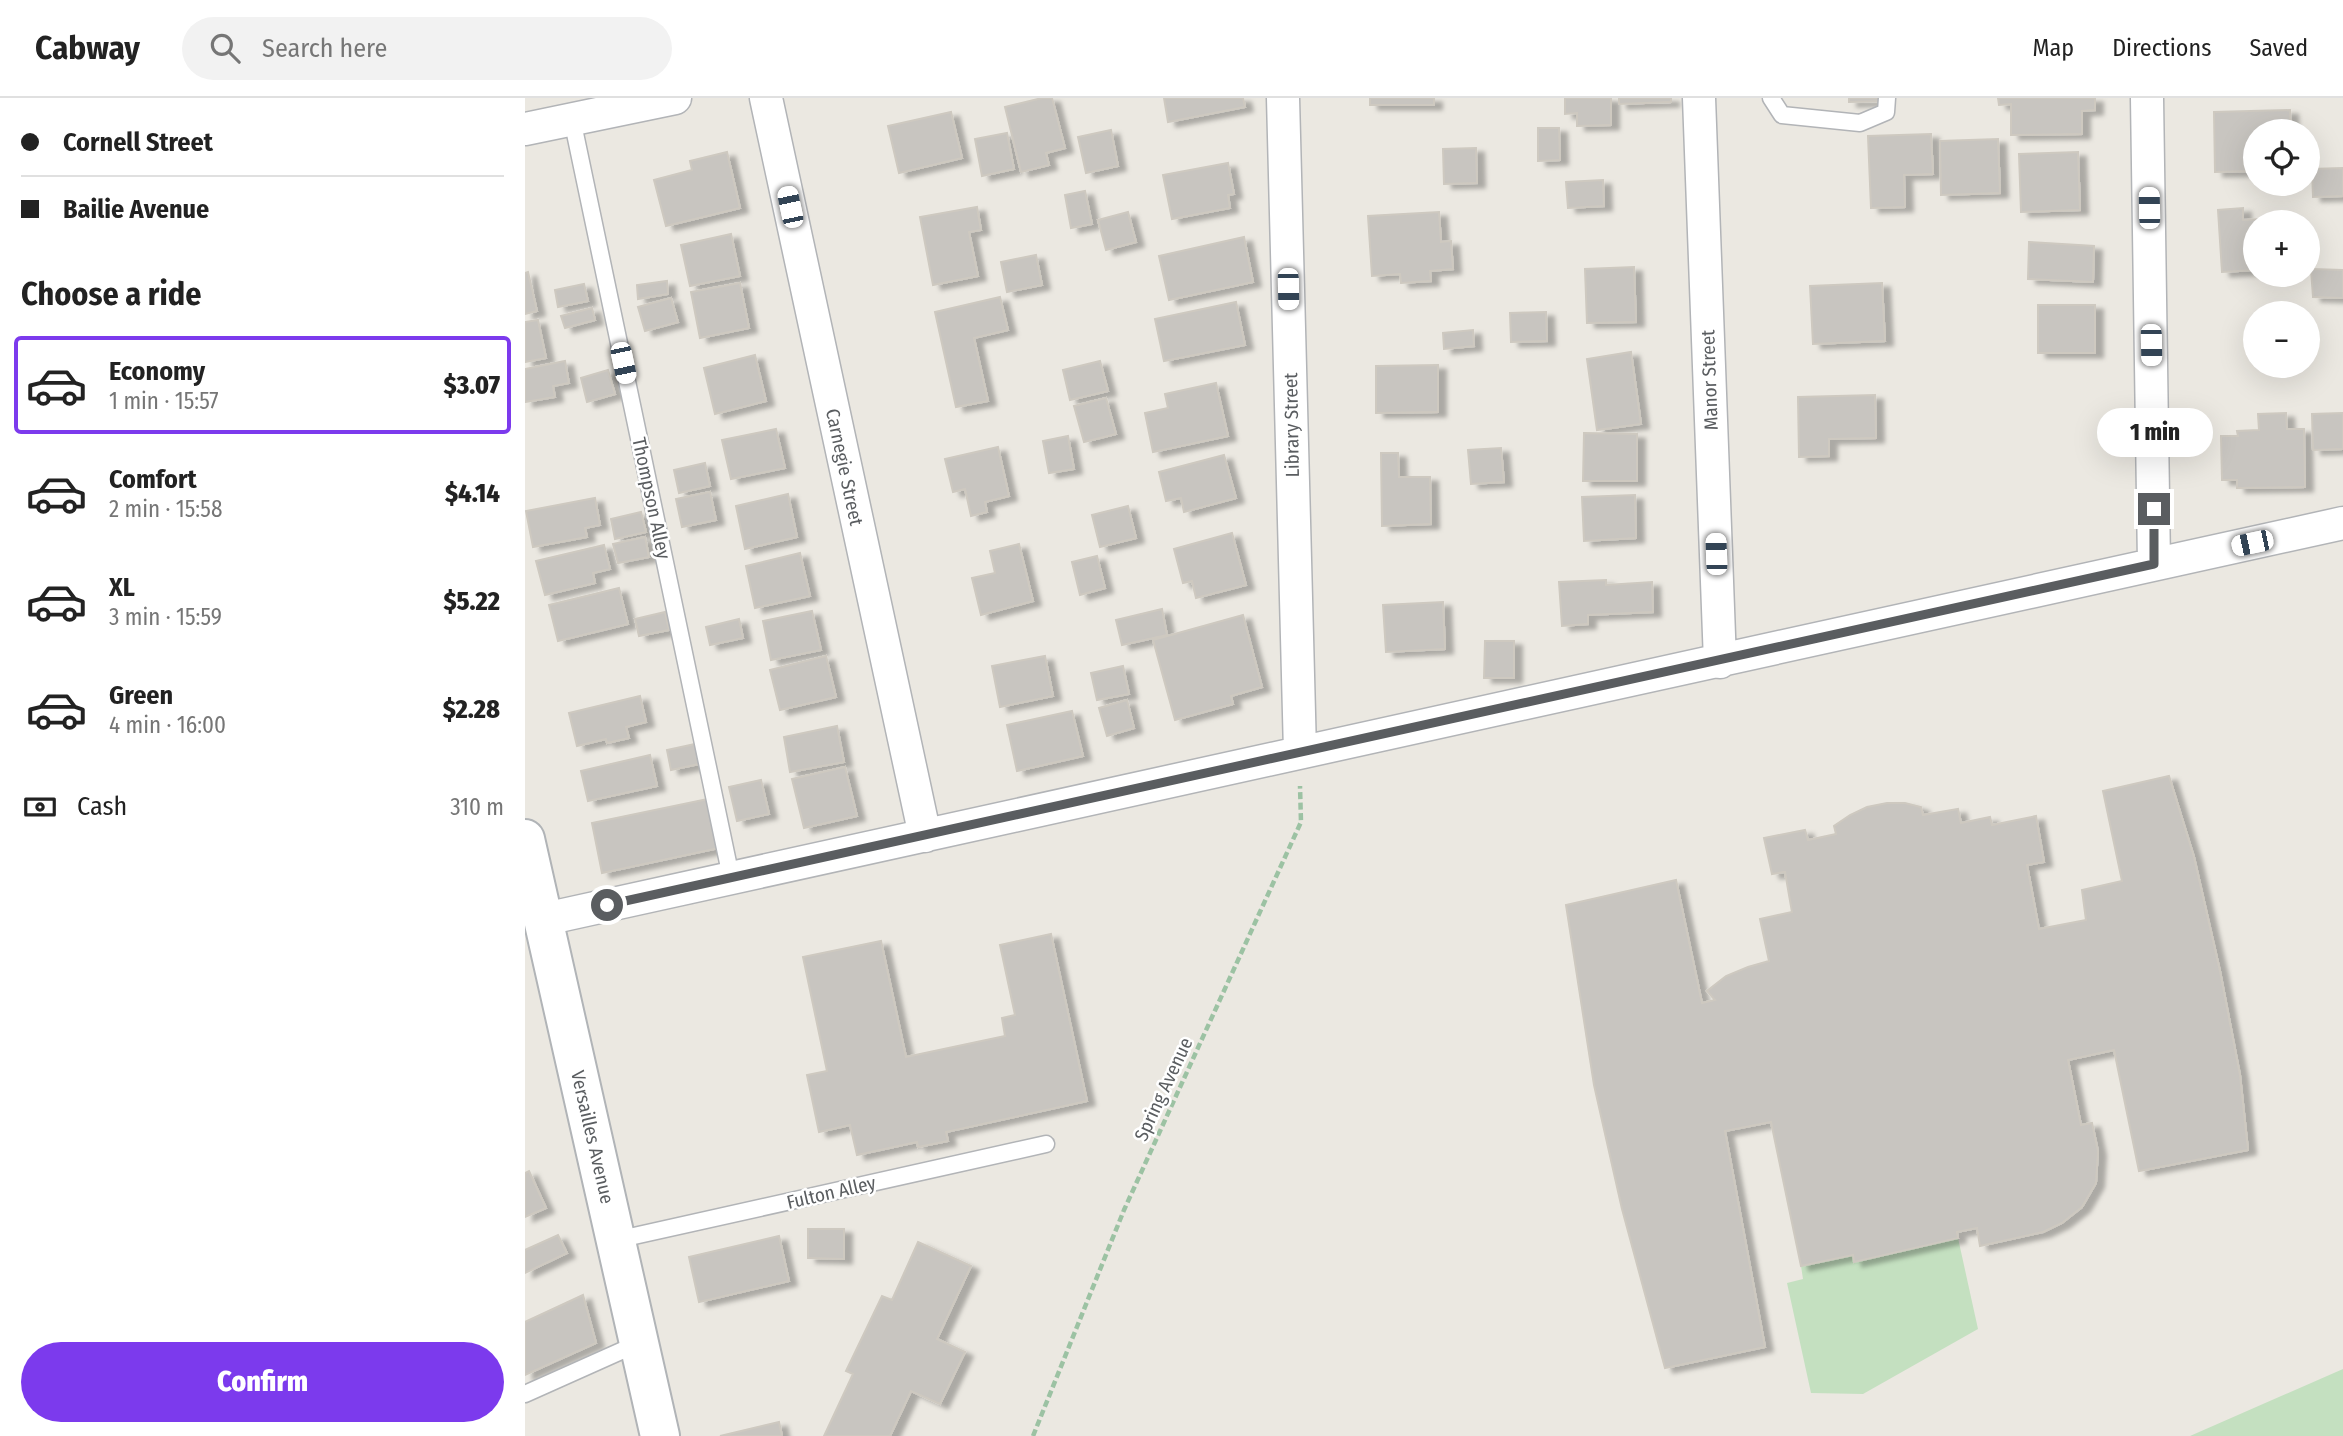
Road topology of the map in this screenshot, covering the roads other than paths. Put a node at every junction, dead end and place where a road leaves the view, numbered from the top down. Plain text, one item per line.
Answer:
1 (675, 98) edge
2 (766, 98) edge
3 (1283, 98) edge
4 (1699, 98) edge
5 (1771, 98) edge
6 (1888, 98) edge
7 (2147, 98) edge
8 (572, 119) junction
9 (525, 129) edge
10 (2343, 523) edge
11 (2154, 564) junction
12 (1720, 662) junction
13 (1300, 752) junction
14 (925, 836) junction
15 (525, 839) edge
16 (731, 877) junction
17 (535, 923) edge
18 (1046, 1144) dead end
19 (616, 1240) junction
20 (639, 1343) junction
21 (525, 1394) edge
22 (660, 1436) edge

1 - 8 street
2 - 14 street, Carnegie Street
3 - 13 street, Library Street
4 - 12 street, Manor Street
5 - 6 lane
7 - 11 street
8 - 9 street
8 - 16 lane, Thompson Alley
10 - 11 street
11 - 12 street
12 - 13 street
13 - 14 street
14 - 16 street
15 - 17 street, Versailles Avenue
16 - 17 street
17 - 19 street, Versailles Avenue
18 - 19 lane, Fulton Alley
19 - 20 street, Versailles Avenue
20 - 21 lane
20 - 22 street, Versailles Avenue

